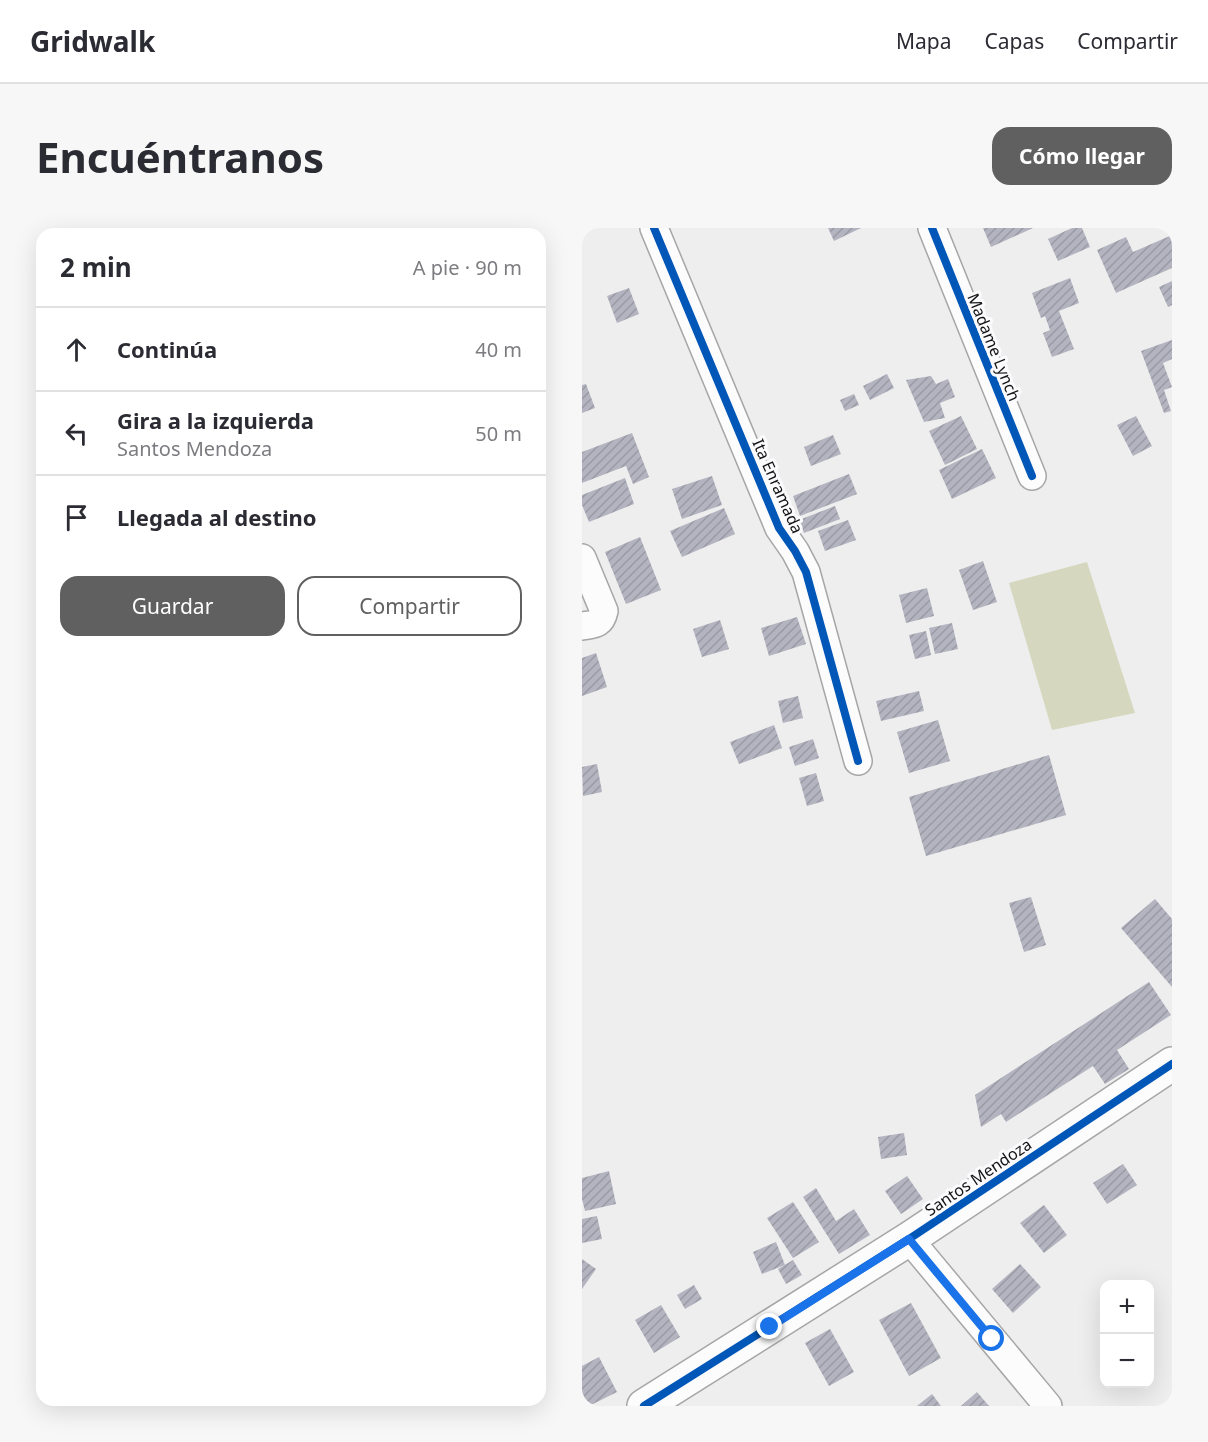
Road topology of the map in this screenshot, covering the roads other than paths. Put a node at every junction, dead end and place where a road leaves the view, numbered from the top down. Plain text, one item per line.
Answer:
1 (654, 228) edge
2 (932, 228) edge
3 (1032, 476) dead end
4 (582, 558) edge
5 (582, 626) edge
6 (858, 761) dead end
7 (1170, 1070) edge
8 (909, 1239) junction
9 (650, 1405) edge
10 (1048, 1406) edge

1 - 6 street, Ita Enramada
2 - 3 street, Madame Lynch
4 - 5 street
7 - 8 street, Santos Mendoza
8 - 9 street, Santos Mendoza
8 - 10 street

